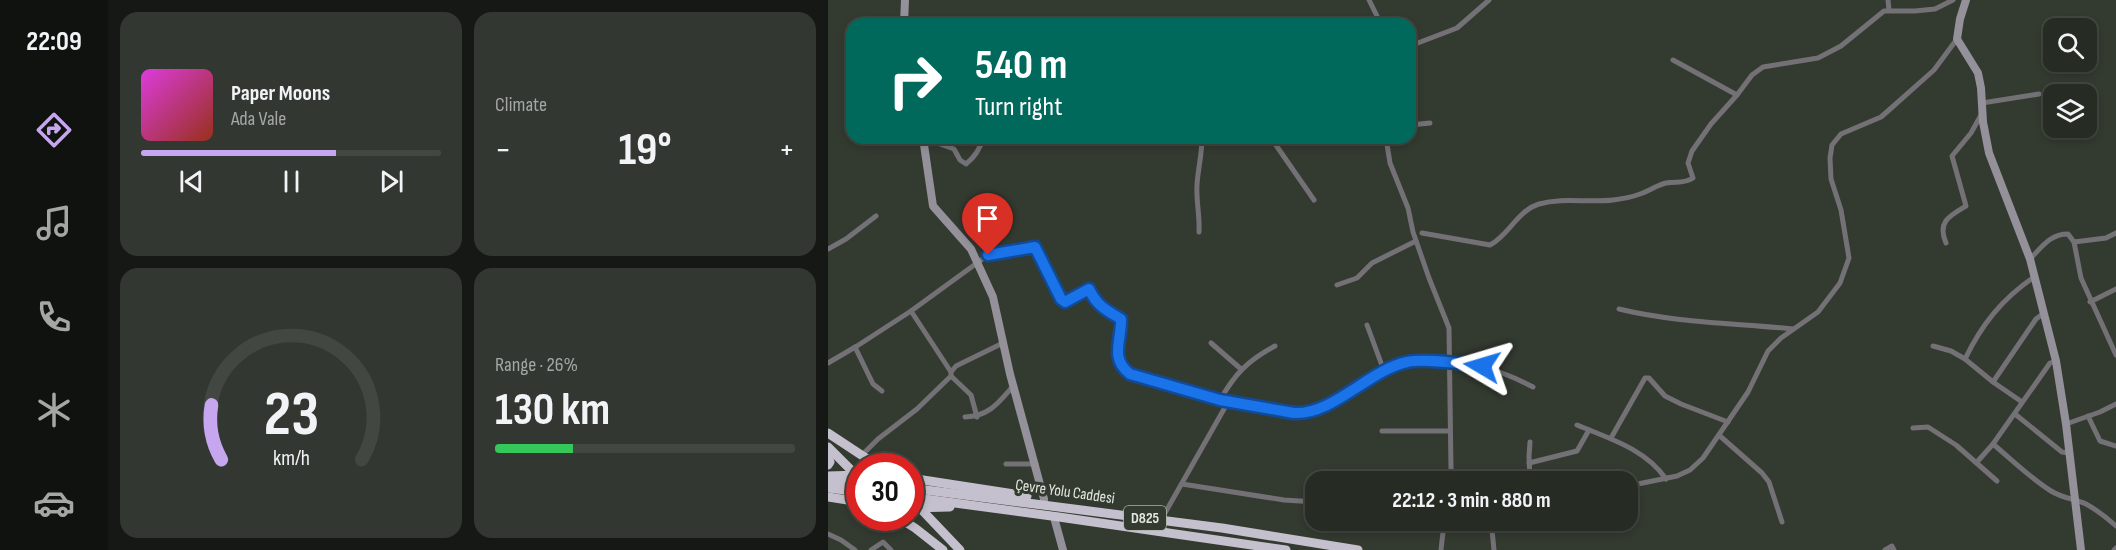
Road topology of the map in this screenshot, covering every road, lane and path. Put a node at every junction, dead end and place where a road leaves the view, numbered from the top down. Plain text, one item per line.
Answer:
1 (906, 0) edge
2 (1369, 0) edge
3 (1489, 0) edge
4 (1888, 0) edge
5 (1953, 0) edge
6 (1966, 0) edge
7 (1889, 10) junction
8 (904, 18) edge
9 (1378, 18) edge
10 (1957, 39) junction
11 (1416, 44) edge
12 (1672, 60) dead end
13 (2038, 94) dead end
14 (1737, 95) junction
15 (1982, 103) junction
16 (1982, 113) junction
17 (1431, 123) dead end
18 (1416, 124) edge
19 (924, 144) edge
20 (940, 144) dead end
21 (981, 144) edge
22 (1202, 144) edge
23 (1274, 144) edge
24 (1387, 144) edge
25 (1314, 200) dead end
26 (876, 216) dead end
27 (1199, 232) dead end
28 (2116, 232) edge
29 (1422, 233) dead end
30 (1416, 241) junction
31 (2074, 242) junction
32 (1946, 243) dead end
33 (828, 249) edge
34 (2030, 259) junction
35 (978, 262) junction
36 (2034, 277) junction
37 (1337, 285) dead end
38 (2116, 288) edge
39 (2090, 302) junction
40 (1619, 309) dead end
41 (911, 310) junction
42 (2044, 313) junction
43 (1367, 325) dead end
44 (1793, 329) junction
45 (1003, 343) junction
46 (1211, 343) dead end
47 (1275, 346) dead end
48 (1933, 346) dead end
49 (855, 347) junction
50 (2116, 355) edge
51 (1965, 359) junction
52 (2056, 361) junction
53 (1449, 362) junction
54 (828, 363) edge
55 (1241, 369) junction
56 (1384, 371) junction
57 (951, 374) junction
58 (1993, 382) junction
59 (1014, 385) junction
60 (1533, 387) dead end
61 (882, 391) dead end
62 (1220, 400) junction
63 (1228, 402) junction
64 (2022, 402) junction
65 (2116, 404) edge
66 (2015, 414) junction
67 (2088, 416) junction
68 (965, 417) dead end
69 (977, 417) junction
70 (1728, 422) junction
71 (2066, 424) junction
72 (1577, 425) dead end
73 (1913, 428) dead end
74 (1589, 430) junction
75 (1382, 431) dead end
76 (1449, 431) junction
77 (828, 433) edge
78 (1720, 436) junction
79 (1611, 438) junction
80 (1530, 442) dead end
81 (1993, 444) junction
82 (2116, 446) edge
83 (828, 447) edge
84 (859, 453) edge
85 (864, 453) edge
86 (2069, 453) junction
87 (828, 457) edge
88 (1977, 462) junction
89 (1529, 463) junction
90 (1006, 464) dead end
91 (1036, 464) junction
92 (828, 465) edge
93 (846, 466) edge
94 (1452, 471) edge
95 (1529, 471) edge
96 (828, 476) edge
97 (846, 478) edge
98 (1666, 478) junction
99 (924, 480) edge
100 (1997, 481) dead end
101 (846, 483) edge
102 (1182, 484) junction
103 (1638, 484) edge
104 (828, 489) edge
105 (924, 489) edge
106 (846, 491) edge
107 (846, 496) edge
108 (924, 499) edge
109 (1044, 499) junction
110 (1305, 501) edge
111 (2075, 502) junction
112 (924, 508) edge
113 (924, 516) edge
114 (1138, 517) junction
115 (1161, 520) junction
116 (1055, 522) junction
117 (1782, 522) dead end
118 (2116, 526) edge
119 (1141, 529) junction
120 (919, 531) edge
121 (1443, 531) edge
122 (1492, 531) edge
123 (829, 534) edge
124 (855, 550) edge
125 (871, 550) edge
126 (891, 550) edge
127 (943, 550) edge
128 (960, 550) edge
129 (1063, 550) edge
130 (1286, 550) edge
131 (1358, 550) edge
132 (1442, 550) edge
133 (1494, 550) edge
134 (1886, 550) edge
135 (1894, 550) edge
136 (2081, 550) edge

1 - 8 street
2 - 9 street
3 - 11 street
4 - 7 street
5 - 7 street
6 - 10 street
7 - 14 street
10 - 15 street
10 - 44 street
12 - 14 street
13 - 15 street
14 - 29 street
15 - 16 street
16 - 32 street
16 - 34 street
17 - 18 street
19 - 35 street
20 - 21 street
22 - 27 street
23 - 25 street
24 - 30 street
26 - 33 street
28 - 31 street
30 - 37 street
30 - 53 street
31 - 34 street
31 - 39 street
34 - 36 street
35 - 41 street
35 - 45 street
35 - 62 street
36 - 42 street
36 - 51 street
38 - 39 street
39 - 50 street
40 - 44 street
41 - 49 street
41 - 57 street
42 - 52 street
42 - 58 street
43 - 56 street
44 - 70 street
45 - 57 street
45 - 59 street
46 - 55 street
47 - 55 street
48 - 51 street
49 - 54 street
49 - 61 street
51 - 58 street
52 - 64 street
52 - 71 street
53 - 56 street
53 - 60 street
53 - 76 street
55 - 62 street
56 - 63 street
57 - 69 street
57 - 85 street
58 - 64 street
59 - 69 street
59 - 91 street
62 - 63 street
63 - 102 street
64 - 66 street
65 - 67 street
66 - 81 street
66 - 86 street
67 - 71 street
67 - 82 street
68 - 69 street
70 - 78 street
70 - 79 street
71 - 86 street
72 - 74 street
73 - 88 street
74 - 79 street
74 - 89 street
75 - 76 street
76 - 94 street
77 - 84 highway
78 - 98 street
78 - 117 street
79 - 98 street
80 - 89 street
81 - 88 street
81 - 111 street
83 - 93 highway
86 - 111 street
87 - 92 highway
88 - 100 street
89 - 95 street
90 - 91 street
91 - 109 street
96 - 97 highway
98 - 103 street
99 - 109 highway
101 - 104 highway
102 - 110 street
102 - 115 street
104 - 106 highway
104 - 107 highway
105 - 114 highway, Çevre Yolu Caddesi / D825
108 - 119 highway, Çevre Yolu Caddesi / D825
109 - 114 highway
111 - 118 street
111 - 136 street
112 - 116 highway
113 - 128 highway
114 - 115 highway, Çevre Yolu Caddesi / D825
115 - 131 highway, Çevre Yolu Caddesi / D825
116 - 119 highway
116 - 129 street
119 - 130 highway, Çevre Yolu Caddesi / D825
120 - 127 highway
121 - 132 street
122 - 133 street
123 - 124 street
125 - 126 street
134 - 135 street

